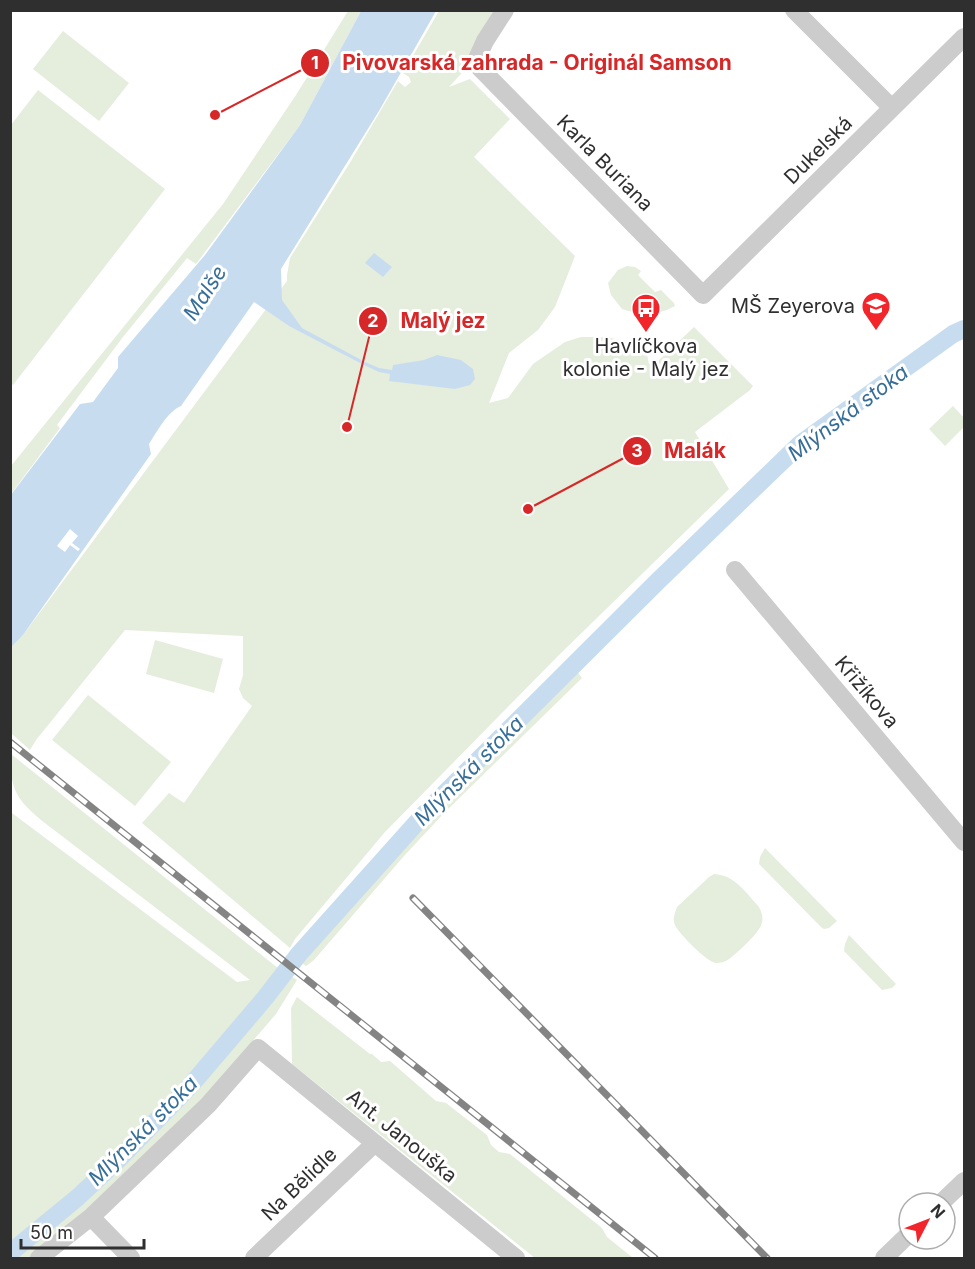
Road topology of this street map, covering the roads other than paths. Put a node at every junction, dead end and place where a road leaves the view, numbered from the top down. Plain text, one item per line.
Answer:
1 (505, 10) edge
2 (794, 10) edge
3 (964, 37) edge
4 (892, 108) junction
5 (703, 295) joint
6 (735, 570) dead end
7 (964, 842) edge
8 (375, 1143) junction
9 (91, 1217) junction
10 (897, 1246) edge
11 (39, 1258) edge
12 (131, 1258) edge
13 (254, 1258) edge
14 (516, 1258) edge
15 (884, 1258) edge

1 - 5 street, Karla Buriana
2 - 4 street
3 - 4 street, Dukelská
4 - 5 street, Dukelská
6 - 7 street, Křižíkova
8 - 9 street, Ant. Janouška
8 - 13 street, Na Bělidle
8 - 14 street, Ant. Janouška
9 - 11 street
9 - 12 street
10 - 15 street

